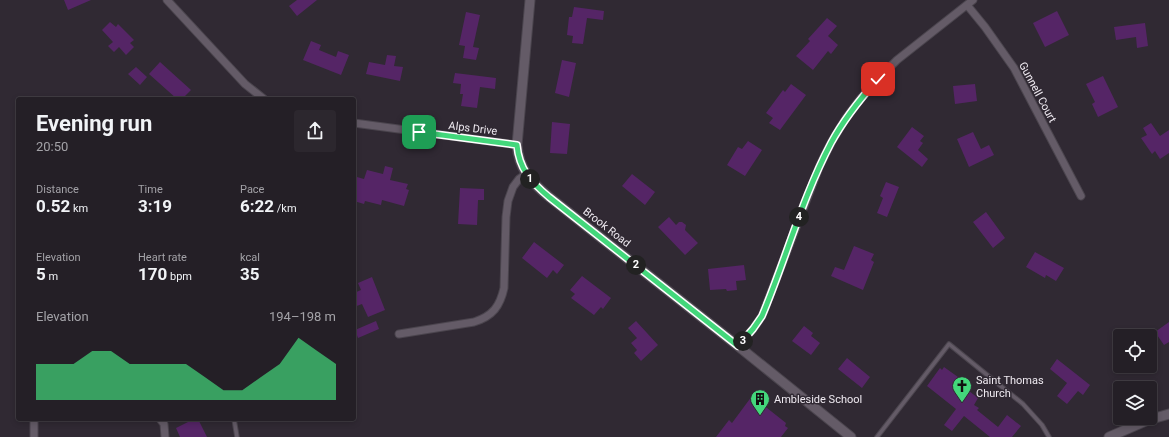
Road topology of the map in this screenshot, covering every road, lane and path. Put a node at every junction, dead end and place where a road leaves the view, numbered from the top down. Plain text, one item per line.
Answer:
1 (167, 0) edge
2 (530, 0) edge
3 (973, 0) edge
4 (967, 5) junction
5 (259, 97) edge
6 (356, 123) edge
7 (517, 145) junction
8 (526, 174) junction
9 (1081, 196) dead end
10 (399, 334) dead end
11 (738, 346) junction
12 (1169, 414) edge
13 (34, 421) edge
14 (162, 421) edge
15 (234, 421) edge
16 (34, 437) edge
17 (165, 437) edge
18 (237, 437) edge
19 (851, 437) edge
20 (877, 437) edge
21 (1049, 437) edge
22 (1110, 437) edge

1 - 5 street
2 - 7 street, Brook Road
3 - 4 street
4 - 9 street, Gunnell Court
4 - 11 street
6 - 7 street, Alps Drive
7 - 8 street, Brook Road
8 - 10 street
8 - 11 street, Brook Road
11 - 19 street, Brook Road
12 - 22 street
13 - 16 street
14 - 17 street
15 - 18 lane
20 - 21 lane

